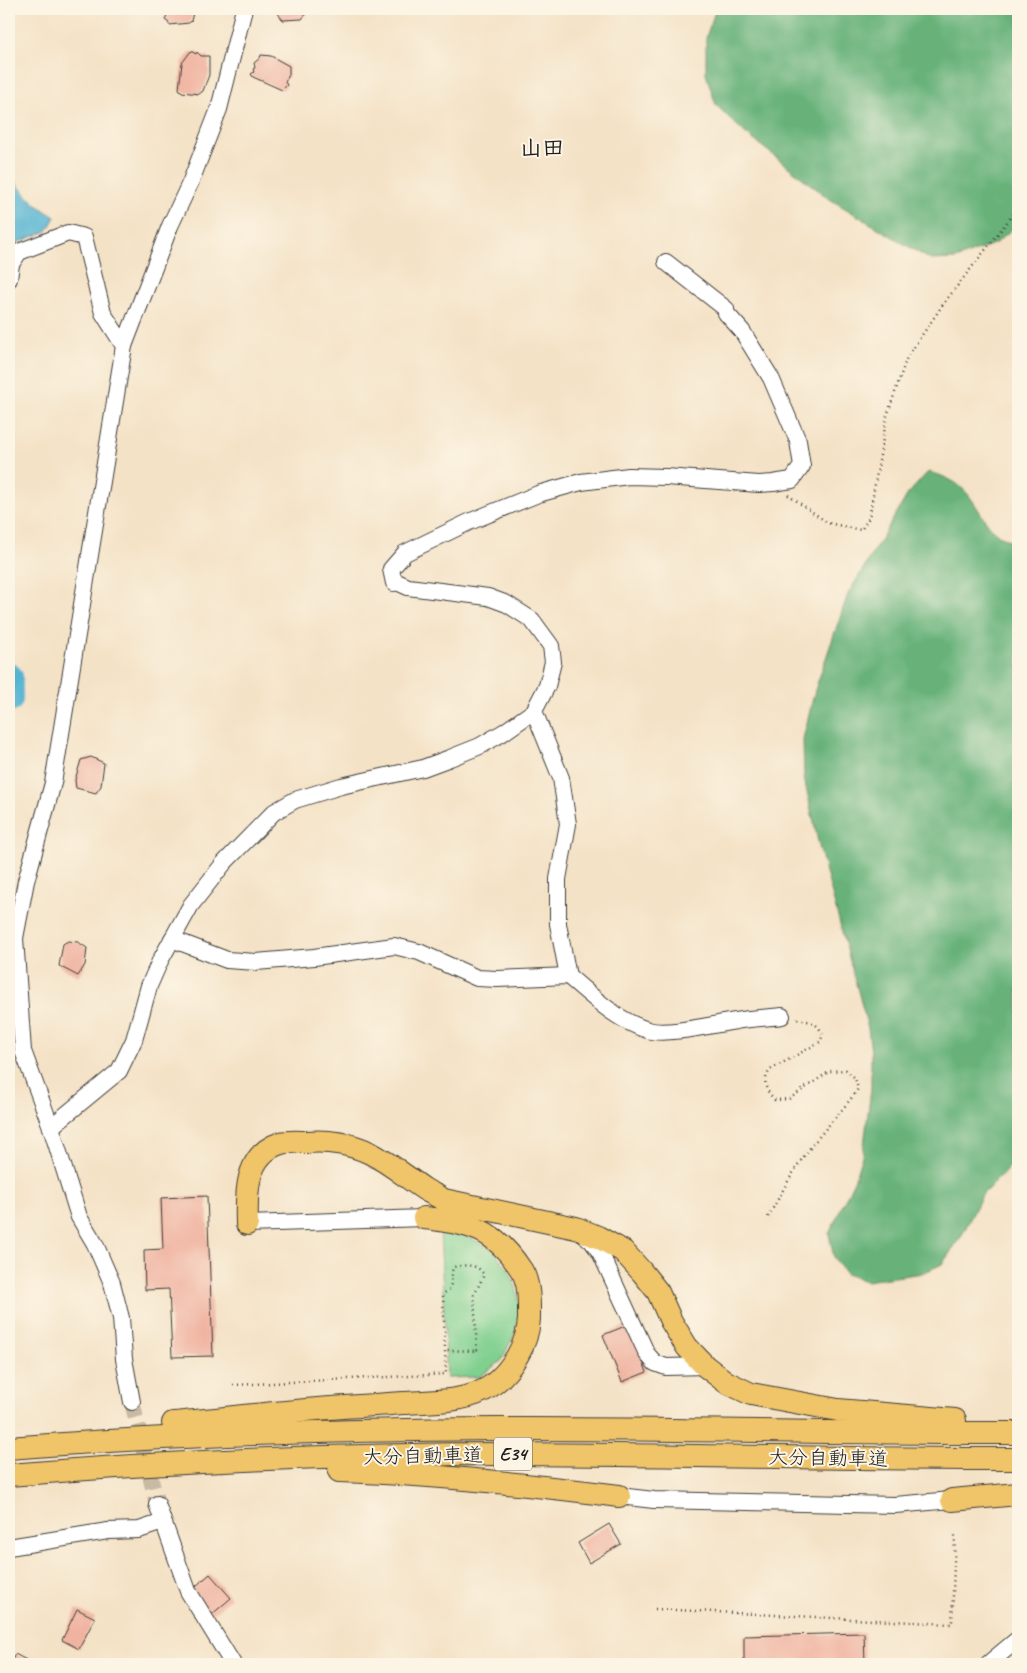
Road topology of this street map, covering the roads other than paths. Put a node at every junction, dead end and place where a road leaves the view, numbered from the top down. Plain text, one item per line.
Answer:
1 (244, 9) edge
2 (666, 262) dead end
3 (9, 279) edge
4 (124, 346) junction
5 (534, 711) junction
6 (172, 939) junction
7 (568, 976) junction
8 (782, 1016) road end
9 (51, 1127) junction
10 (424, 1218) joint
11 (247, 1224) joint
12 (576, 1228) junction
13 (705, 1366) junction
14 (132, 1402) tunnel mouth
15 (1018, 1422) edge
16 (1018, 1433) edge
17 (9, 1447) edge
18 (1018, 1459) edge
19 (9, 1476) edge
20 (1018, 1494) edge
21 (619, 1496) joint
22 (952, 1500) joint
23 (157, 1504) tunnel mouth
24 (163, 1522) junction
25 (9, 1547) edge
26 (1018, 1639) edge
27 (233, 1664) edge
28 (988, 1664) edge

1 - 4 street
2 - 5 street
3 - 4 street
4 - 9 street
5 - 6 street
5 - 7 street
6 - 7 street
6 - 9 street
7 - 8 street
9 - 14 street
10 - 11 street
10 - 17 highway
11 - 12 highway
12 - 13 highway
12 - 13 street
13 - 15 highway
16 - 17 highway, 大分自動車道 / E34
18 - 19 highway, 大分自動車道 / E34
19 - 21 highway
20 - 22 highway
21 - 22 street
23 - 24 street
24 - 25 street
24 - 27 street
26 - 28 street

